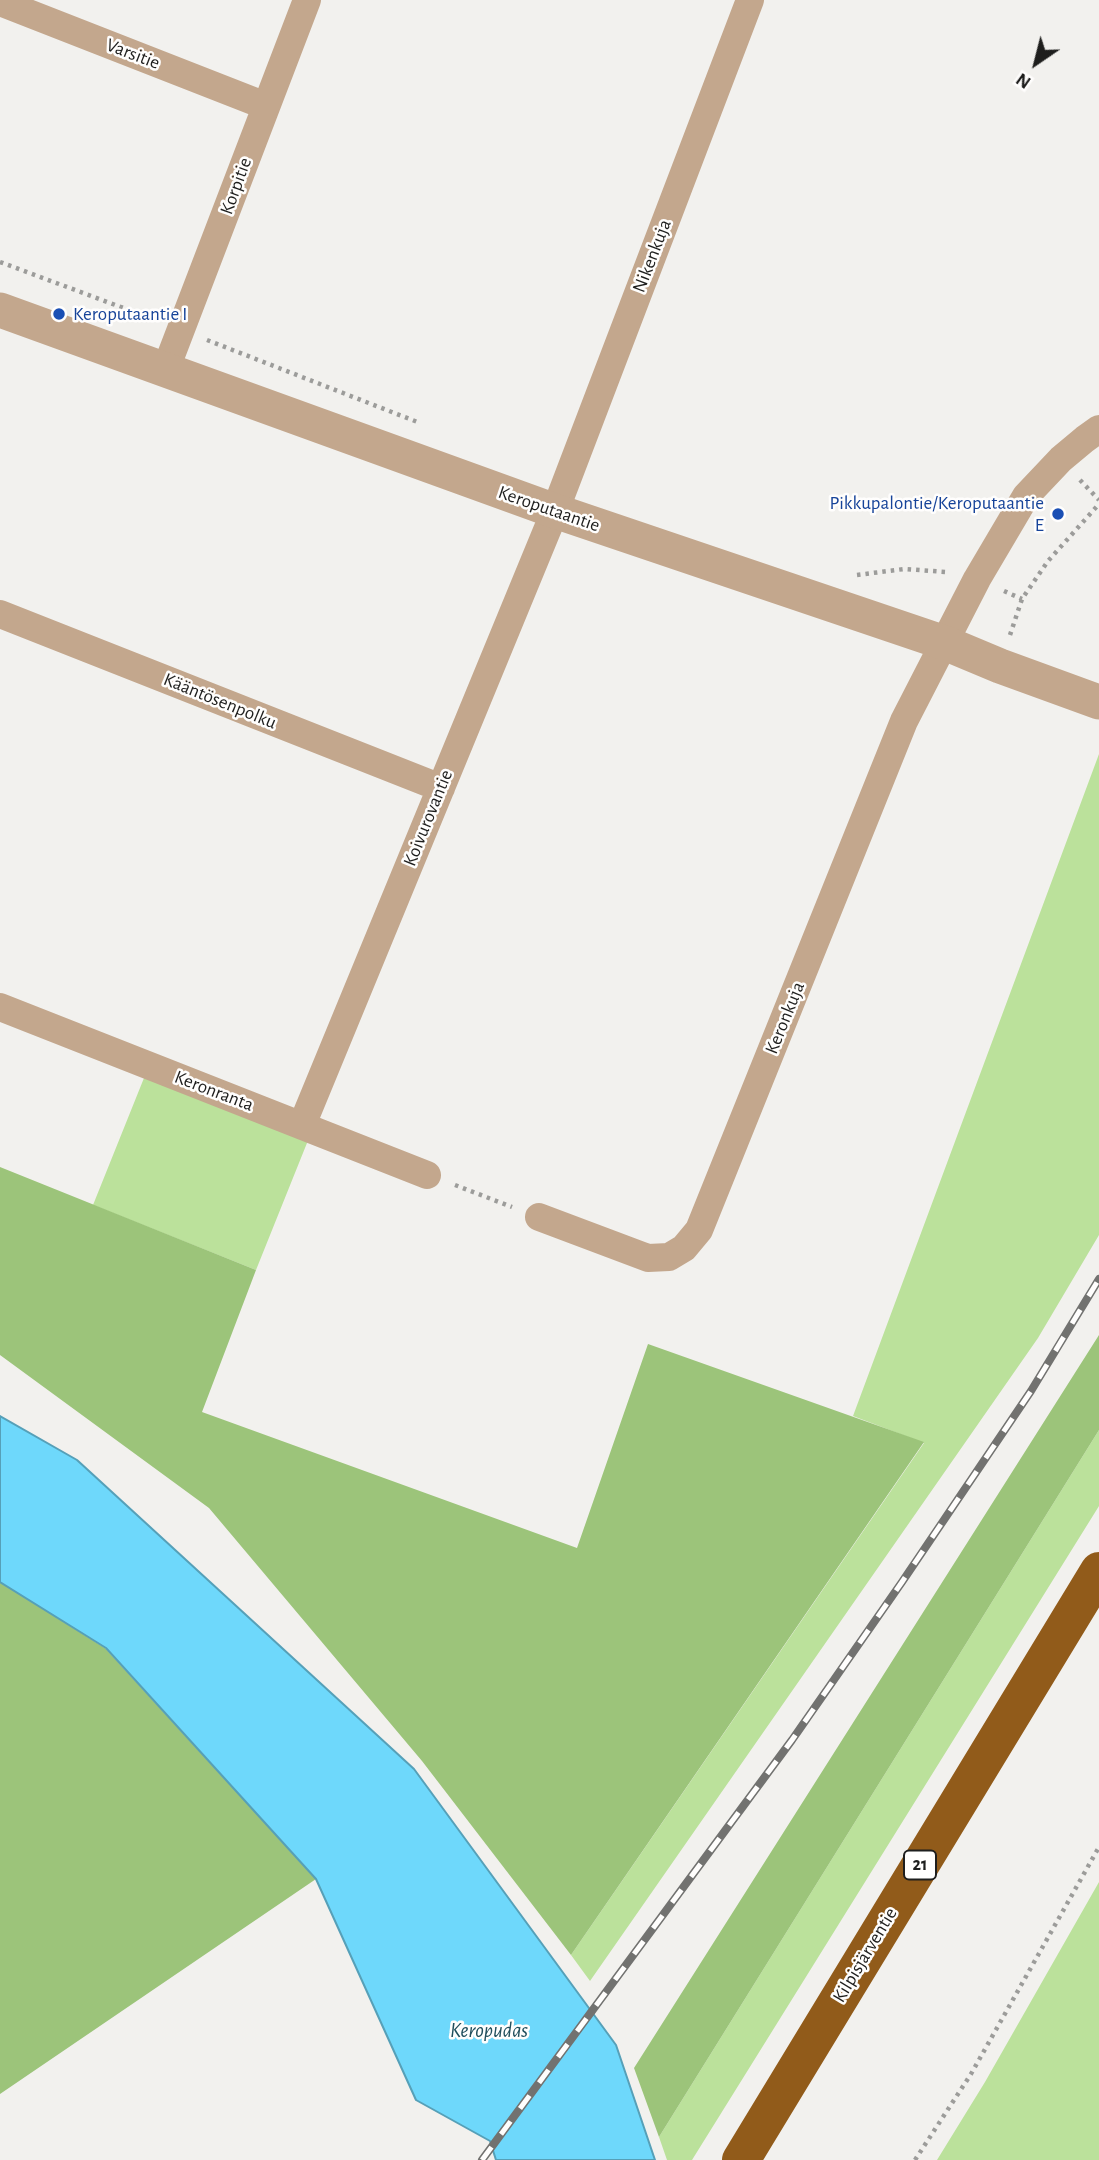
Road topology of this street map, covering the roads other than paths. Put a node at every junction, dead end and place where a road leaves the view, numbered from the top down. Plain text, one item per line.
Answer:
1 (307, 0) edge
2 (750, 0) edge
3 (0, 2) edge
4 (266, 106) junction
5 (0, 310) edge
6 (165, 371) junction
7 (1099, 429) edge
8 (555, 511) junction
9 (0, 614) edge
10 (945, 643) junction
11 (1099, 702) edge
12 (441, 788) junction
13 (0, 1007) edge
14 (302, 1125) junction
15 (427, 1175) road end
16 (539, 1217) road end
17 (1099, 1571) edge
18 (741, 2160) edge

1 - 4 street, Korpitie
2 - 8 street, Nikenkuja
3 - 4 street, Varsitie
4 - 6 street, Korpitie
5 - 6 street, Keroputaantie
6 - 8 street, Keroputaantie
7 - 10 street, Keronkuja
8 - 10 street, Keroputaantie
8 - 12 street, Koivurovantie
9 - 12 street, Kääntösenpolku
10 - 11 street, Keroputaantie
10 - 16 street, Keronkuja
12 - 14 street, Koivurovantie
13 - 14 street, Keronranta
14 - 15 street, Keronranta
17 - 18 highway, Kilpisjärventie / 21

